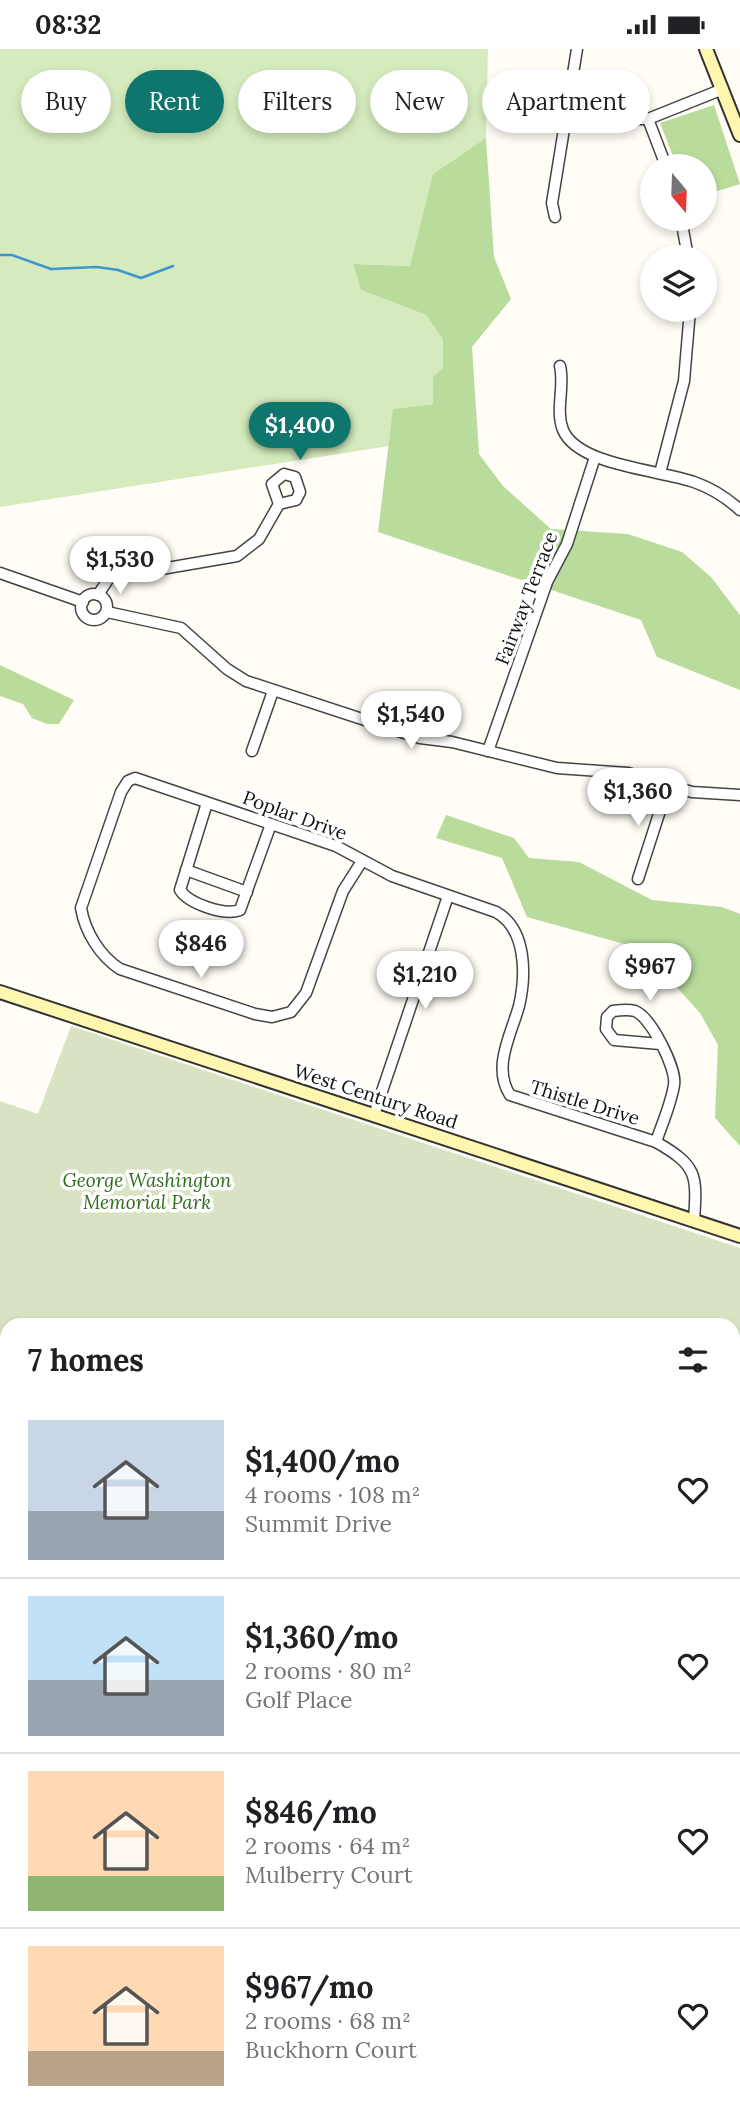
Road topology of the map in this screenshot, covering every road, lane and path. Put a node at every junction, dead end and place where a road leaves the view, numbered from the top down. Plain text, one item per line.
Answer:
1 (577, 49) edge
2 (706, 49) edge
3 (574, 70) edge
4 (723, 89) junction
5 (650, 118) edge
6 (650, 124) edge
7 (564, 133) edge
8 (740, 135) edge
9 (661, 154) edge
10 (555, 217) dead end
11 (689, 322) edge
12 (560, 366) dead end
13 (596, 457) junction
14 (660, 473) junction
15 (279, 505) dead end
16 (740, 510) edge
17 (0, 573) edge
18 (98, 595) junction
19 (83, 602) junction
20 (107, 612) junction
21 (273, 691) junction
22 (252, 751) dead end
23 (488, 751) junction
24 (668, 786) junction
25 (740, 795) edge
26 (208, 803) junction
27 (271, 824) junction
28 (362, 861) junction
29 (186, 870) junction
30 (638, 879) dead end
31 (247, 892) junction
32 (448, 897) junction
33 (522, 953) joint
34 (0, 992) edge
35 (660, 1044) junction
36 (374, 1115) junction
37 (656, 1142) junction
38 (694, 1221) junction
39 (740, 1236) edge

1 - 3 street
2 - 4 main road
4 - 5 street
4 - 8 main road
6 - 9 street
7 - 10 street
11 - 14 street
12 - 13 street
13 - 14 street
13 - 23 street, Fairway Terrace
14 - 16 street
15 - 18 street
17 - 19 street
18 - 19 street
18 - 20 street
19 - 20 street
20 - 21 street
21 - 22 street
21 - 23 street
23 - 24 street
24 - 25 street
24 - 30 street
26 - 27 street, Poplar Drive
26 - 28 street, Poplar Drive
26 - 29 street
27 - 28 street, Poplar Drive
27 - 31 street
28 - 32 street, Poplar Drive
29 - 31 street
29 - 31 street
32 - 33 street, Poplar Drive
32 - 36 street
33 - 37 street, Thistle Drive
34 - 36 main road, West Century Road
35 - 35 street
35 - 37 street
36 - 38 main road, West Century Road
37 - 38 street, Thistle Drive
38 - 39 main road, West Century Road

